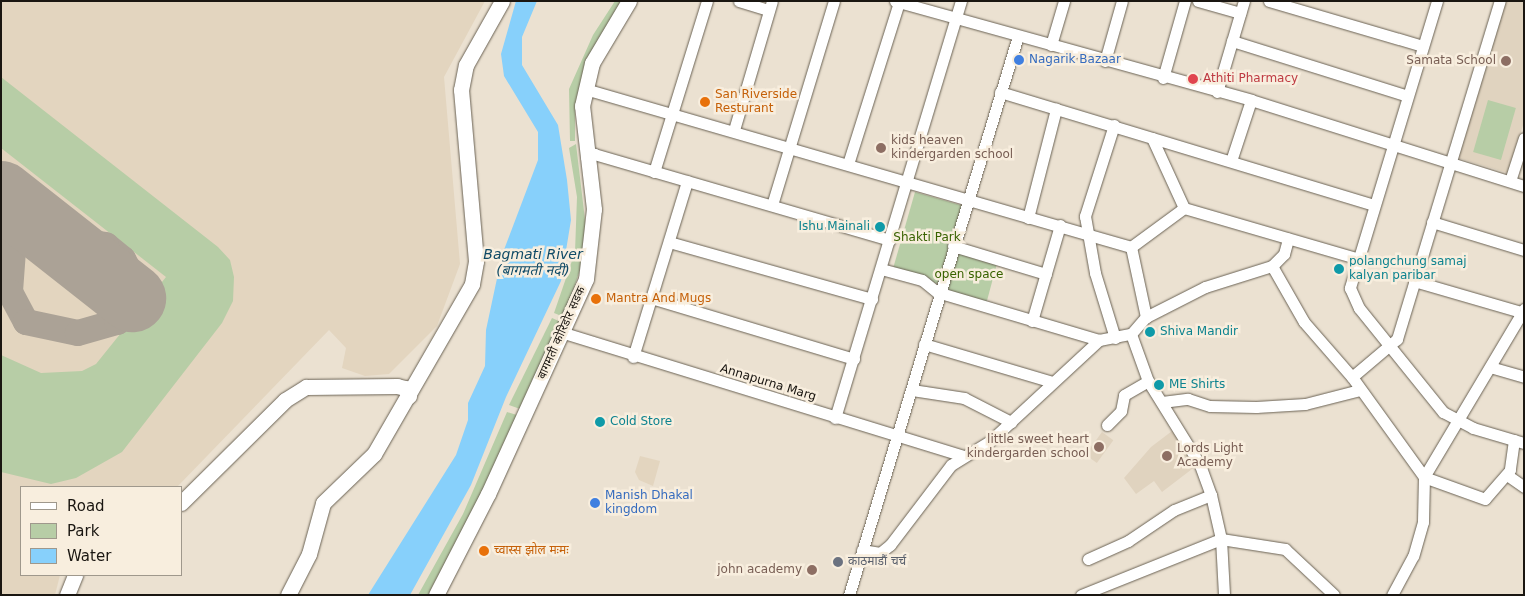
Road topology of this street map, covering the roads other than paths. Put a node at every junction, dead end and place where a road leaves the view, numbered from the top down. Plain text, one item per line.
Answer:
1 (502, 1) edge
2 (629, 1) edge
3 (707, 1) edge
4 (739, 1) edge
5 (834, 1) edge
6 (961, 1) edge
7 (1064, 1) edge
8 (1122, 1) edge
9 (1185, 1) edge
10 (1198, 1) edge
11 (1244, 1) edge
12 (1269, 1) edge
13 (1437, 1) edge
14 (1500, 1) edge
15 (897, 2) edge
16 (771, 6) edge
17 (1240, 13) junction
18 (959, 20) junction
19 (1018, 36) junction
20 (1232, 41) junction
21 (1051, 45) junction
22 (1423, 46) junction
23 (1105, 61) junction
24 (1163, 78) junction
25 (585, 89) junction
26 (1000, 92) junction
27 (1217, 92) junction
28 (1407, 96) junction
29 (1251, 100) junction
30 (1056, 109) junction
31 (673, 113) junction
32 (1114, 126) junction
33 (734, 130) junction
34 (1152, 138) junction
35 (1524, 138) edge
36 (1392, 143) junction
37 (790, 146) junction
38 (586, 157) junction
39 (1232, 161) junction
40 (1450, 162) junction
41 (848, 164) junction
42 (654, 172) junction
43 (687, 181) junction
44 (1510, 181) junction
45 (908, 183) junction
46 (1524, 186) edge
47 (967, 202) junction
48 (1372, 204) junction
49 (772, 205) junction
50 (1184, 208) junction
51 (1028, 218) junction
52 (1432, 222) junction
53 (1060, 225) junction
54 (1086, 233) junction
55 (1288, 239) junction
56 (890, 240) junction
57 (669, 242) junction
58 (953, 246) junction
59 (1131, 247) junction
60 (1524, 250) edge
61 (1356, 258) junction
62 (1272, 266) junction
63 (882, 269) junction
64 (1046, 274) junction
65 (1414, 281) junction
66 (938, 292) junction
67 (651, 298) junction
68 (872, 299) junction
69 (1523, 311) edge
70 (1146, 318) junction
71 (1032, 321) junction
72 (564, 333) junction
73 (1132, 334) junction
74 (1115, 338) junction
75 (1099, 340) junction
76 (924, 344) junction
77 (1393, 346) junction
78 (633, 358) junction
79 (854, 359) junction
80 (1490, 367) junction
81 (1352, 377) junction
82 (1524, 377) edge
83 (1148, 381) junction
84 (1052, 382) junction
85 (912, 390) junction
86 (1360, 390) junction
87 (410, 396) junction
88 (1162, 402) junction
89 (836, 418) junction
90 (1458, 421) junction
91 (1011, 422) junction
92 (1106, 425) dead end
93 (897, 437) junction
94 (1519, 442) edge
95 (965, 456) junction
96 (1507, 475) junction
97 (1424, 477) junction
98 (1524, 487) edge
99 (1211, 495) junction
100 (182, 503) edge
101 (1221, 539) junction
102 (862, 550) junction
103 (1088, 559) dead end
104 (75, 576) edge
105 (67, 595) edge
106 (288, 595) edge
107 (436, 595) edge
108 (849, 595) edge
109 (1081, 595) edge
110 (1224, 595) edge
111 (1334, 595) edge
112 (1392, 595) edge

1 - 87 main road
2 - 25 main road, बागमती कोरिडोर सडक
3 - 31 street
4 - 16 street
5 - 37 street
6 - 18 street
7 - 21 street
8 - 23 street
9 - 24 street
10 - 17 street
11 - 17 street
12 - 22 street
13 - 22 street
14 - 40 street
15 - 18 street
15 - 41 street
16 - 33 street
17 - 20 street
18 - 19 street
18 - 45 street
19 - 21 street
19 - 26 street
20 - 27 street
20 - 28 street
21 - 23 street
22 - 28 street
23 - 24 street
24 - 27 street
25 - 31 street
25 - 38 main road, बागमती कोरिडोर सडक
26 - 30 street
26 - 47 street
27 - 29 street
28 - 36 street
29 - 36 street
29 - 39 street
30 - 32 street
30 - 51 street
31 - 33 street
31 - 42 street
32 - 34 street
32 - 54 street
33 - 37 street
34 - 39 street
34 - 50 street
35 - 44 street
36 - 40 street
36 - 48 street
37 - 41 street
37 - 49 street
38 - 42 street
38 - 72 main road, बागमती कोरिडोर सडक
39 - 48 street
40 - 44 street
40 - 52 street
41 - 45 street
42 - 43 street
43 - 49 street
43 - 57 street
44 - 46 street
45 - 47 street
45 - 56 street
47 - 51 street
47 - 58 street
48 - 61 street
49 - 56 street
50 - 55 street
50 - 59 street
51 - 53 street
52 - 60 street
52 - 65 street
53 - 54 street
53 - 64 street
54 - 59 street
54 - 74 street
55 - 61 street
55 - 62 street
56 - 63 street
57 - 67 street
57 - 68 street
58 - 64 street
58 - 66 street
59 - 70 street
61 - 77 street
62 - 70 street
62 - 81 street
63 - 66 street
63 - 68 street
64 - 71 street
65 - 69 street
65 - 77 street
66 - 71 street
66 - 76 street
67 - 78 street
67 - 79 street
68 - 79 street
69 - 80 street
70 - 73 street
71 - 75 street
72 - 78 street, Annapurna Marg
72 - 107 main road, बागमती कोरिडोर सडक
73 - 74 street
73 - 83 street
74 - 75 street
75 - 84 street
76 - 84 street
76 - 85 street
77 - 81 street
77 - 90 street
78 - 89 street, Annapurna Marg
79 - 89 street
80 - 82 street
80 - 90 street
81 - 86 street
83 - 88 street
83 - 92 street
84 - 91 street
85 - 91 street
85 - 93 street
86 - 88 street
86 - 97 street
87 - 100 main road
87 - 106 main road
88 - 99 street
89 - 93 street, Annapurna Marg
90 - 94 street
90 - 97 street
91 - 95 street
93 - 95 street, Annapurna Marg
93 - 102 street
94 - 96 street
95 - 102 street
96 - 97 street
96 - 98 street
97 - 112 street
99 - 101 street
99 - 103 street
101 - 109 street
101 - 110 street
101 - 111 street
102 - 108 street
104 - 105 main road

